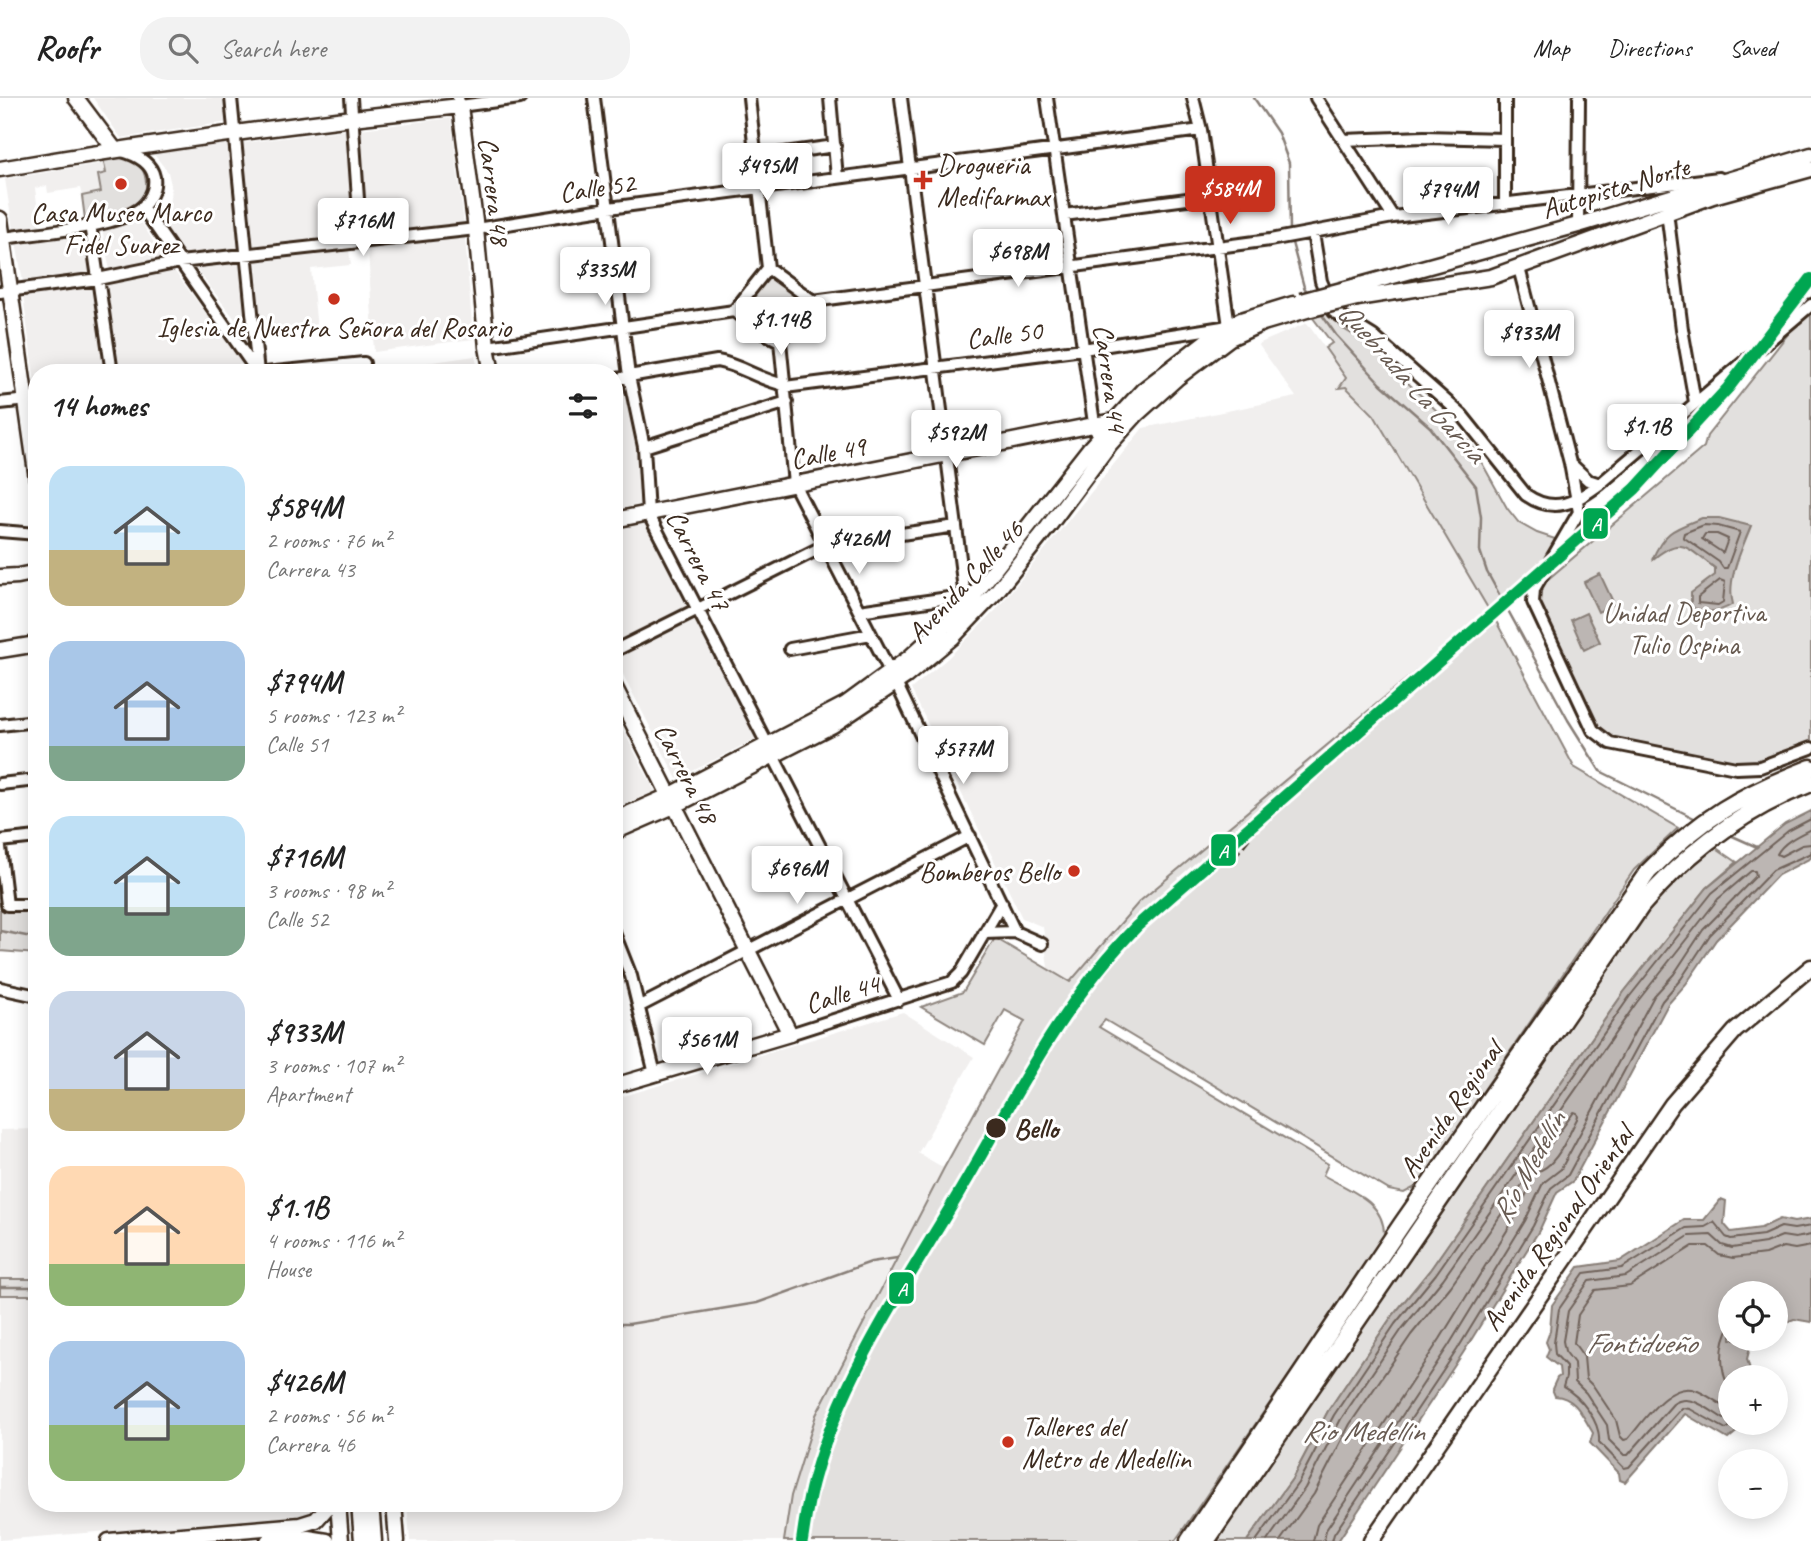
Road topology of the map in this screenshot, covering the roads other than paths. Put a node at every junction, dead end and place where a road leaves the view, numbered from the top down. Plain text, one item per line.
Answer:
1 (76, 98) edge
2 (231, 98) edge
3 (351, 98) edge
4 (520, 98) edge
5 (594, 98) edge
6 (749, 98) edge
7 (830, 98) edge
8 (901, 98) edge
9 (1047, 98) edge
10 (1193, 98) edge
11 (1316, 98) edge
12 (1505, 98) edge
13 (1579, 98) edge
14 (459, 102) edge
15 (352, 118) junction
16 (1200, 130) junction
17 (235, 133) junction
18 (1505, 139) junction
19 (1343, 140) junction
20 (835, 146) junction
21 (1054, 149) junction
22 (115, 150) junction
23 (1811, 155) edge
24 (756, 157) junction
25 (910, 168) junction
26 (0, 169) edge
27 (1811, 169) edge
28 (1732, 177) junction
29 (837, 178) junction
30 (760, 188) junction
31 (1579, 194) junction
32 (1210, 196) junction
33 (1505, 204) junction
34 (142, 207) junction
35 (609, 208) junction
36 (1667, 212) junction
37 (1064, 215) junction
38 (1393, 218) junction
39 (0, 219) edge
40 (90, 224) junction
41 (1578, 225) junction
42 (476, 229) junction
43 (1313, 233) junction
44 (3, 238) junction
45 (361, 242) junction
46 (1217, 247) junction
47 (245, 256) junction
48 (180, 262) junction
49 (1071, 266) junction
50 (768, 268) junction
51 (1519, 268) junction
52 (98, 279) junction
53 (925, 285) junction
54 (5, 291) edge
55 (1355, 293) junction
56 (813, 301) junction
57 (1811, 304) edge
58 (1304, 306) junction
59 (734, 311) junction
60 (1229, 326) junction
61 (623, 328) junction
62 (780, 341) junction
63 (487, 347) junction
64 (1083, 349) junction
65 (364, 363) dead end
66 (111, 364) edge
67 (252, 364) edge
68 (257, 364) edge
69 (354, 364) edge
70 (490, 364) edge
71 (935, 368) junction
72 (629, 376) junction
73 (623, 378) edge
74 (785, 386) junction
75 (28, 390) edge
76 (28, 399) edge
77 (787, 402) junction
78 (1695, 402) junction
79 (0, 403) edge
80 (1133, 418) junction
81 (1112, 422) junction
82 (1096, 432) junction
83 (644, 447) junction
84 (947, 454) junction
85 (1099, 457) junction
86 (1570, 463) junction
87 (794, 484) junction
88 (1600, 484) junction
89 (1578, 498) junction
90 (648, 513) junction
91 (623, 518) edge
92 (956, 526) junction
93 (0, 531) edge
94 (28, 533) edge
95 (825, 545) junction
96 (28, 574) edge
97 (0, 577) edge
98 (969, 598) junction
99 (698, 609) junction
100 (859, 611) junction
101 (871, 634) junction
102 (28, 645) edge
103 (623, 646) edge
104 (790, 649) dead end
105 (0, 650) edge
106 (894, 677) junction
107 (623, 703) edge
108 (28, 722) edge
109 (0, 725) edge
110 (1811, 748) edge
111 (771, 750) junction
112 (1811, 768) edge
113 (28, 781) edge
114 (1811, 783) edge
115 (0, 784) edge
116 (673, 800) junction
117 (623, 817) edge
118 (623, 827) edge
119 (970, 836) junction
120 (28, 837) edge
121 (0, 841) edge
122 (0, 847) edge
123 (847, 899) junction
124 (1002, 903) junction
125 (28, 905) edge
126 (1015, 932) junction
127 (984, 933) junction
128 (1042, 944) dead end
129 (748, 950) junction
130 (623, 954) edge
131 (1811, 967) edge
132 (0, 988) edge
133 (28, 994) edge
134 (899, 1000) junction
135 (640, 1006) junction
136 (790, 1034) junction
137 (655, 1074) junction
138 (623, 1083) edge
139 (323, 1512) edge
140 (339, 1512) edge
141 (360, 1512) edge
142 (372, 1512) edge
143 (395, 1512) edge
144 (156, 1539) edge
145 (109, 1541) edge
146 (268, 1541) edge
147 (327, 1541) edge
148 (341, 1541) edge
149 (362, 1541) edge
150 (374, 1541) edge
151 (397, 1541) edge
152 (1189, 1541) edge
153 (1206, 1541) edge
154 (1371, 1541) edge

1 - 22 main road
2 - 17 street
3 - 15 street
4 - 14 street
5 - 35 street, Carrera 47
6 - 24 street
7 - 20 street
8 - 25 street
9 - 21 street, Carrera 44
10 - 16 street
11 - 19 street
12 - 18 street
13 - 31 street
14 - 15 main road
14 - 42 main road, Carrera 48
15 - 17 main road
15 - 45 street
16 - 21 street, Calle 52
16 - 32 street
17 - 22 main road
17 - 47 street
18 - 19 street
18 - 33 street
19 - 38 street
20 - 24 street
20 - 29 street
21 - 25 street, Calle 52
21 - 37 street, Carrera 44
22 - 26 main road
22 - 34 street
23 - 28 main road, Autopista Norte
24 - 30 street
25 - 29 street, Calle 52
25 - 53 street
27 - 36 main road, Autopista Norte
28 - 31 street
28 - 41 main road, Autopista Norte
29 - 30 street, Calle 52
30 - 35 street, Calle 52
30 - 50 street
31 - 33 street
31 - 41 street
32 - 37 street
32 - 46 street
33 - 38 street
34 - 40 street
34 - 48 street
35 - 42 street, Calle 52
35 - 61 street, Carrera 47
36 - 51 main road, Autopista Norte
36 - 78 street
37 - 49 street, Carrera 44
38 - 43 street
39 - 44 main road
40 - 44 street
40 - 52 street
41 - 55 main road, Autopista Norte
42 - 45 street, Calle 52
42 - 63 main road, Carrera 48
43 - 46 street
43 - 89 street
44 - 54 main road
45 - 47 street, Calle 52
46 - 49 street
46 - 60 street
47 - 48 street, Calle 52
47 - 68 street
48 - 52 street, Calle 52
48 - 67 street
49 - 53 street
49 - 64 street, Carrera 44
50 - 56 street
50 - 59 street
51 - 55 main road, Autopista Norte
51 - 86 street
52 - 54 street, Calle 52
52 - 66 street
53 - 56 street
53 - 71 street
54 - 75 main road
55 - 58 main road, bridge
56 - 62 street
57 - 78 street
58 - 60 main road
58 - 80 main road, Avenida Calle 46
59 - 61 street
59 - 62 street
60 - 64 street, Calle 50
60 - 81 main road
61 - 63 street
61 - 72 street, Carrera 47
62 - 74 street
63 - 70 main road, Carrera 48
64 - 71 street, Calle 50
64 - 82 street, Carrera 44
65 - 69 street
71 - 74 street, Calle 50
71 - 84 street
72 - 73 street, Calle 50
72 - 74 street, Calle 50
72 - 83 street, Carrera 47
74 - 77 street
76 - 79 street
77 - 83 street
77 - 87 street
78 - 88 street
80 - 81 main road, Calle 49
80 - 85 main road, Avenida Calle 46
81 - 82 main road, Calle 49
82 - 84 main road, Calle 49
82 - 85 street, Carrera 44
82 - 98 main road, Avenida Calle 46
83 - 90 street, Carrera 47
84 - 87 main road, Calle 49
84 - 92 street
85 - 106 main road, Avenida Calle 46
86 - 88 street
86 - 89 street
87 - 90 main road, Calle 49
87 - 95 street
88 - 89 street
89 - 110 street
90 - 91 main road, Calle 49
90 - 99 street, Carrera 47
92 - 95 street
92 - 98 street
93 - 94 street
95 - 99 street
95 - 100 street
96 - 97 main road
98 - 100 street
98 - 106 main road, Avenida Calle 46
99 - 103 street
99 - 111 street, Carrera 47
100 - 101 street
101 - 104 street
101 - 106 street
102 - 105 main road
106 - 111 main road, Avenida Calle 46
106 - 119 street
107 - 116 main road, Carrera 48
108 - 109 street
111 - 116 main road, Avenida Calle 46
111 - 123 street, Carrera 47
112 - 152 highway, Avenida Regional
113 - 115 street
114 - 153 highway, Avenida Regional
116 - 117 main road, Avenida Calle 46
116 - 118 main road, Avenida Calle 46
116 - 129 main road, Carrera 48
119 - 123 street
119 - 124 street
120 - 121 street
122 - 125 street
123 - 129 street
123 - 134 street, Carrera 47
124 - 126 street
124 - 127 street, Calle 44
126 - 127 street
126 - 128 street
127 - 134 street, Calle 44
129 - 135 street
129 - 136 main road, Carrera 48
130 - 135 street
131 - 154 main road, Avenida Regional Oriental
132 - 133 street
134 - 136 street, Calle 44
135 - 137 street
136 - 137 main road, Calle 44
137 - 138 main road, Calle 44
139 - 144 main road
140 - 148 main road
141 - 149 main road
142 - 150 main road
143 - 151 main road
144 - 145 main road
146 - 147 main road

